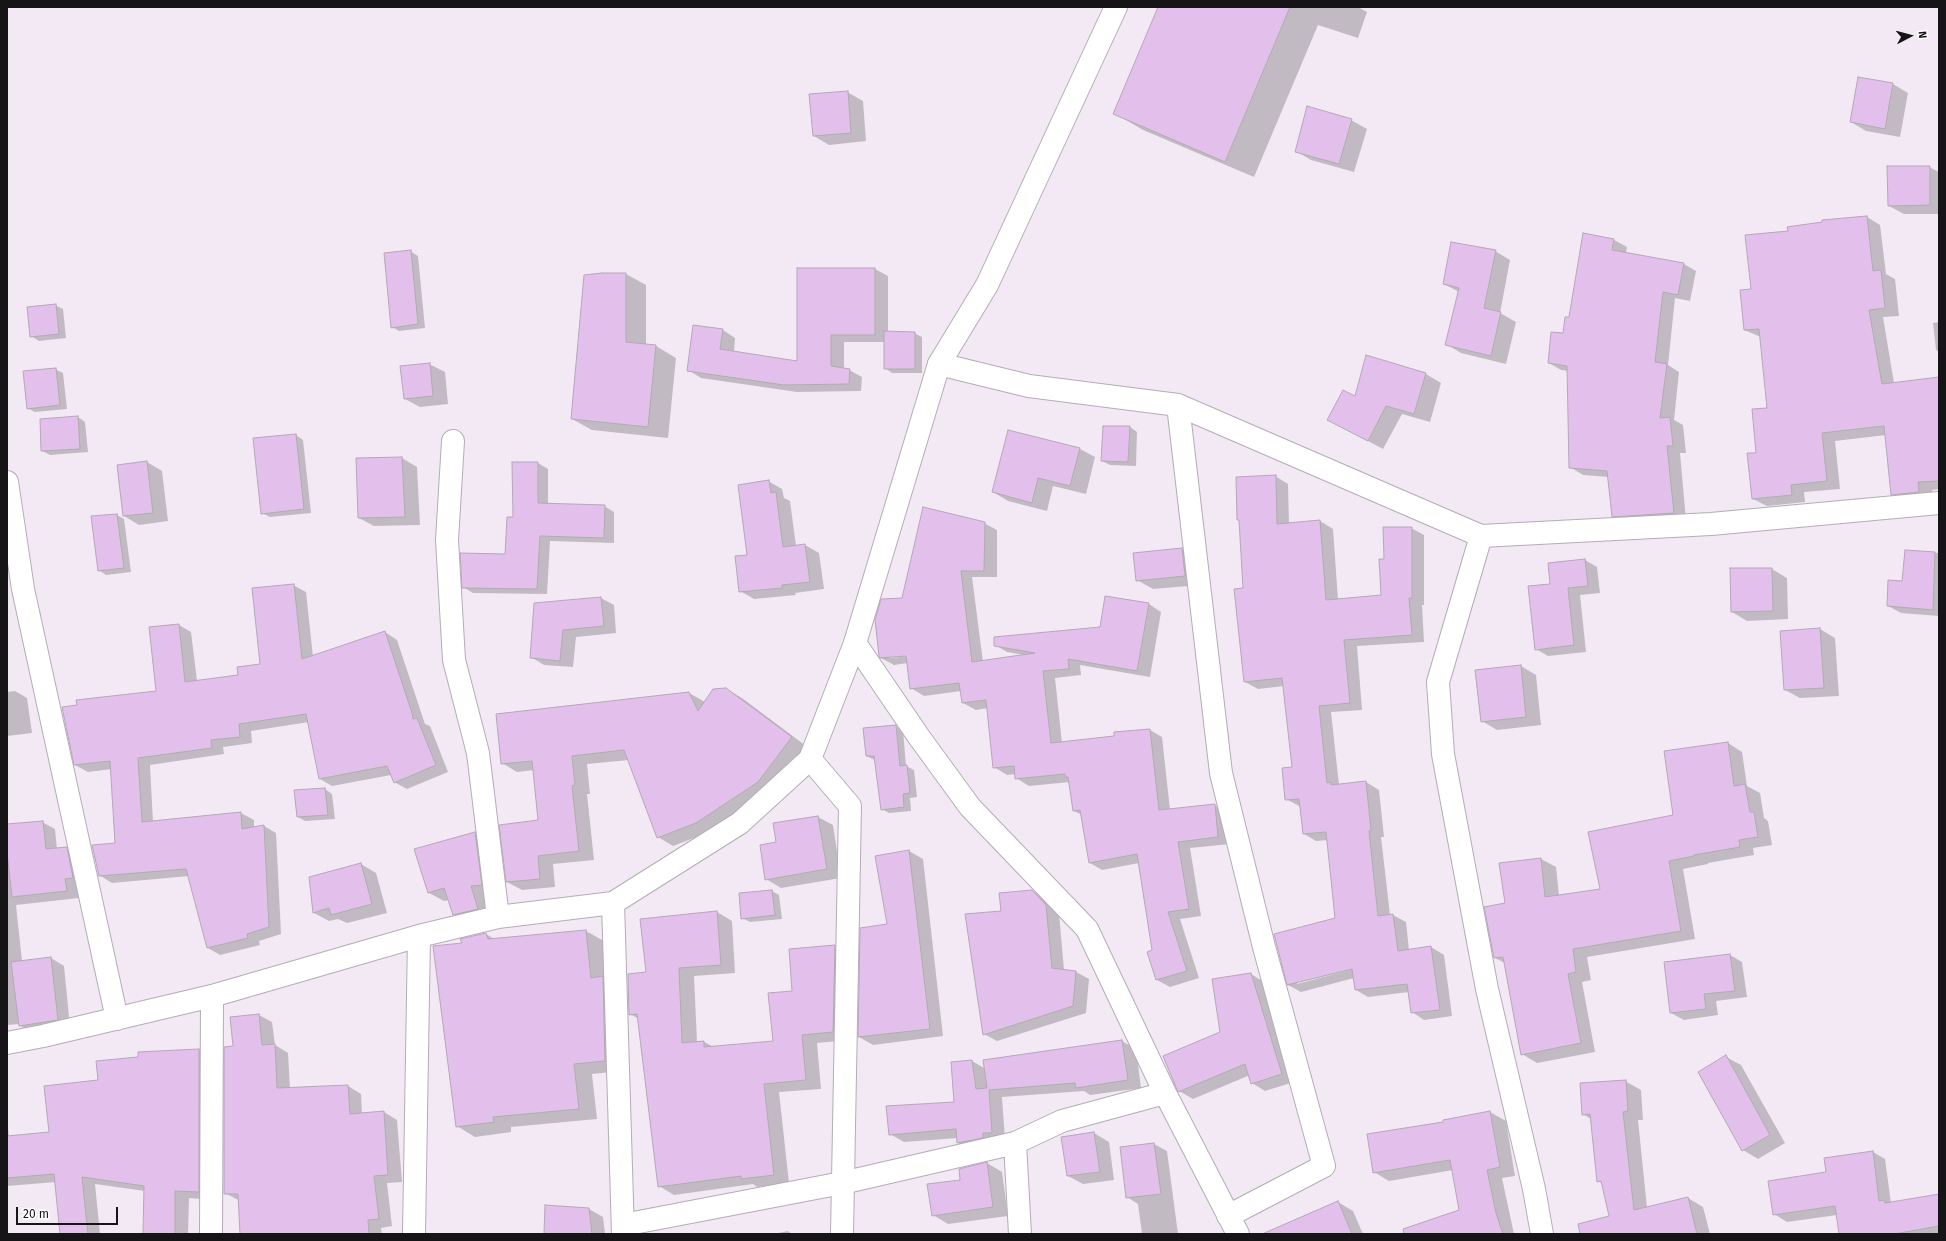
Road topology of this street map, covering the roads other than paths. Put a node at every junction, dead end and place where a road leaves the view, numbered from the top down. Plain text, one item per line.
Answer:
1 (1116, 7) edge
2 (939, 364) junction
3 (1178, 406) junction
4 (453, 441) dead end
5 (7, 482) edge
6 (1939, 503) edge
7 (1481, 536) junction
8 (855, 643) junction
9 (810, 759) junction
10 (613, 902) junction
11 (498, 917) junction
12 (419, 936) junction
13 (212, 996) junction
14 (117, 1019) junction
15 (7, 1043) edge
16 (1165, 1093) junction
17 (1015, 1143) junction
18 (842, 1183) junction
19 (1233, 1225) edge
20 (623, 1230) edge
21 (211, 1234) edge
22 (414, 1234) edge
23 (842, 1234) edge
24 (1020, 1234) edge
25 (1542, 1234) edge

1 - 2 street
2 - 3 street
2 - 8 street
3 - 7 street
3 - 19 street
4 - 11 street
5 - 14 street
6 - 7 street
7 - 25 street
8 - 9 street
8 - 16 street
9 - 10 street
9 - 18 street
10 - 11 street
10 - 20 street
11 - 12 street
12 - 13 street
12 - 22 street
13 - 14 street
13 - 21 street
14 - 15 street
16 - 17 street
16 - 19 street
17 - 18 street
17 - 24 street
18 - 20 street
18 - 23 street

